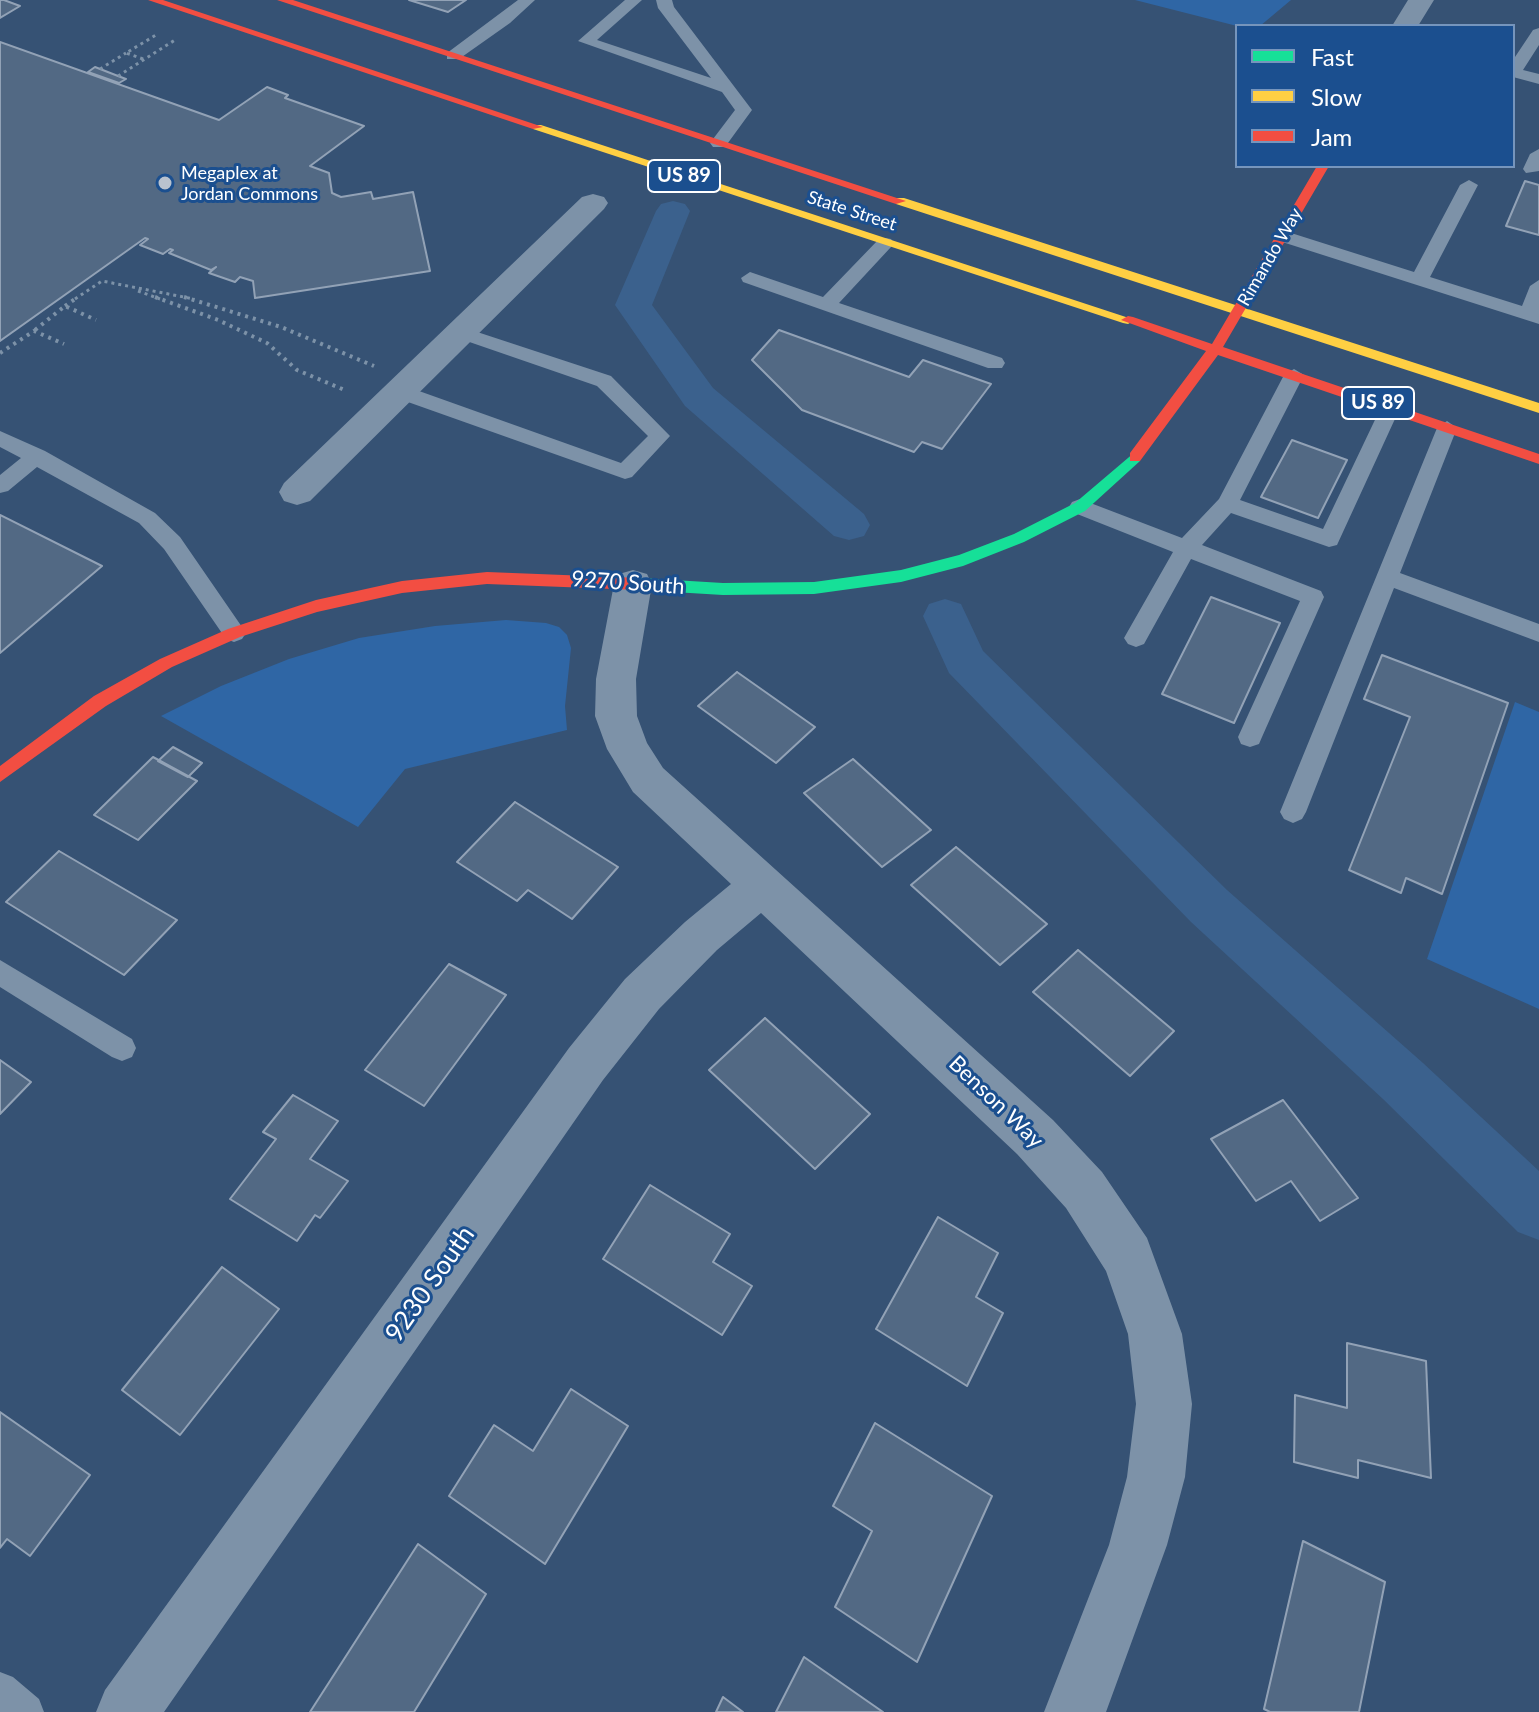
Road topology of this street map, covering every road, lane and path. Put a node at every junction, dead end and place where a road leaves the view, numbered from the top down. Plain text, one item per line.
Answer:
1 (153, 0) edge
2 (527, 0) edge
3 (634, 0) edge
4 (664, 0) edge
5 (1421, 0) edge
6 (293, 1) edge
7 (1406, 24) edge
8 (164, 29) dead end
9 (1539, 33) edge
10 (183, 35) dead end
11 (126, 53) junction
12 (453, 56) junction
13 (144, 59) junction
14 (100, 69) dead end
15 (1515, 69) edge
16 (1515, 73) edge
17 (118, 76) dead end
18 (1539, 79) edge
19 (728, 89) junction
20 (719, 143) junction
21 (1322, 168) edge
22 (1469, 185) dead end
23 (593, 203) dead end
24 (1282, 236) junction
25 (885, 243) junction
26 (750, 278) dead end
27 (1419, 280) junction
28 (119, 285) junction
29 (1539, 286) edge
30 (826, 305) junction
31 (65, 306) junction
32 (1238, 311) junction
33 (1534, 316) edge
34 (96, 320) dead end
35 (34, 331) junction
36 (459, 332) junction
37 (64, 344) dead end
38 (1216, 348) junction
39 (0, 353) edge
40 (995, 363) dead end
41 (1294, 375) junction
42 (390, 380) junction
43 (356, 394) dead end
44 (1390, 408) junction
45 (1539, 408) edge
46 (1447, 428) junction
47 (0, 438) edge
48 (38, 456) junction
49 (1539, 459) edge
50 (0, 486) edge
51 (297, 492) dead end
52 (1227, 504) junction
53 (1080, 507) junction
54 (1186, 548) junction
55 (1388, 577) junction
56 (633, 584) junction
57 (234, 633) junction
58 (1539, 633) edge
59 (1136, 638) dead end
60 (1250, 737) dead end
61 (0, 775) edge
62 (1293, 812) dead end
63 (763, 884) junction
64 (0, 972) edge
65 (122, 1048) dead end
66 (0, 1690) edge
67 (26, 1712) edge
68 (127, 1712) edge
69 (1075, 1712) edge

1 - 25 main road, State Street / US 89
2 - 12 lane
3 - 19 lane
4 - 19 lane
5 - 7 street
6 - 12 main road, State Street / US 89
8 - 11 path
9 - 15 lane
10 - 13 path
11 - 13 path
11 - 14 path
12 - 20 main road, State Street / US 89
13 - 17 path
16 - 18 lane
19 - 20 lane
20 - 32 main road, State Street / US 89
21 - 24 main road, Rimando Way
22 - 27 lane
23 - 36 street
24 - 27 lane
24 - 32 main road, Rimando Way
25 - 30 lane
25 - 38 main road, State Street / US 89
26 - 30 lane
27 - 33 lane
28 - 31 path
28 - 42 path
28 - 43 path
29 - 33 lane
30 - 40 lane
31 - 34 path
31 - 35 path
32 - 38 main road, Rimando Way
32 - 45 main road, State Street / US 89
35 - 37 path
35 - 39 path
36 - 42 street
36 - 42 lane
38 - 41 main road, State Street / US 89
38 - 53 main road, 9270 South
41 - 44 main road, State Street / US 89
41 - 52 lane
42 - 51 street
44 - 46 main road, State Street / US 89
44 - 52 lane
46 - 49 main road, State Street / US 89
46 - 55 lane
47 - 48 lane
48 - 50 lane
48 - 57 lane
52 - 54 lane
53 - 54 lane
53 - 56 main road, 9270 South
54 - 59 lane
54 - 60 lane
55 - 58 lane
55 - 62 lane
56 - 57 main road, 9270 South
56 - 63 street, Benson Way
57 - 61 main road, 9270 South
63 - 68 street, 9230 South
63 - 69 street, Benson Way
64 - 65 lane
66 - 67 lane

